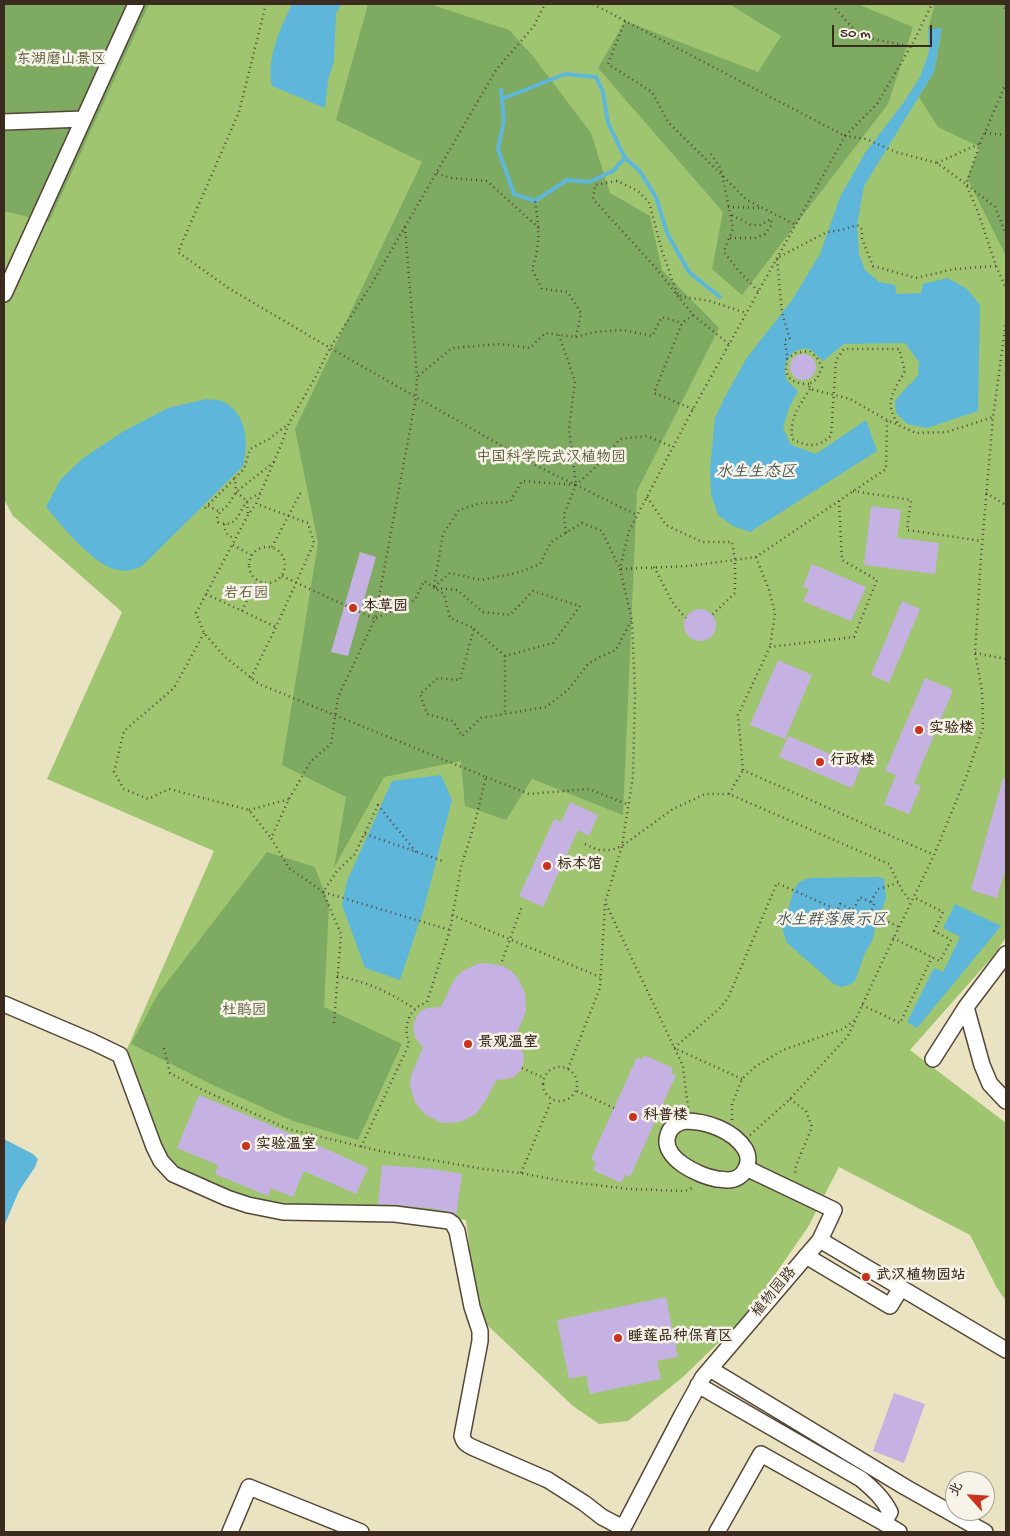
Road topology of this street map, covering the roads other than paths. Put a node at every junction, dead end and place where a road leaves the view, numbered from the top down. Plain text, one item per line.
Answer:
1 (136, 4) edge
2 (83, 119) junction
3 (4, 122) edge
4 (4, 294) edge
5 (1006, 954) edge
6 (4, 1004) edge
7 (966, 1007) junction
8 (933, 1058) dead end
9 (1006, 1102) edge
10 (746, 1168) junction
11 (820, 1240) junction
12 (806, 1256) junction
13 (901, 1288) junction
14 (1006, 1350) edge
15 (710, 1369) junction
16 (698, 1385) junction
17 (884, 1523) junction
18 (622, 1530) edge
19 (230, 1532) edge
20 (361, 1532) edge
21 (717, 1532) edge
22 (899, 1532) edge
23 (985, 1532) edge

1 - 2 street
2 - 3 street
2 - 4 street
5 - 7 street
6 - 18 street
7 - 8 street
7 - 9 street
10 - 10 street
10 - 11 street, 植物园路
11 - 12 street, 植物园路
11 - 13 street
12 - 13 street
12 - 15 street, 植物园路
13 - 14 street
15 - 16 street, 植物园路
15 - 23 street
16 - 17 street
16 - 18 street, 植物园路
17 - 21 street
17 - 22 street
19 - 20 street

